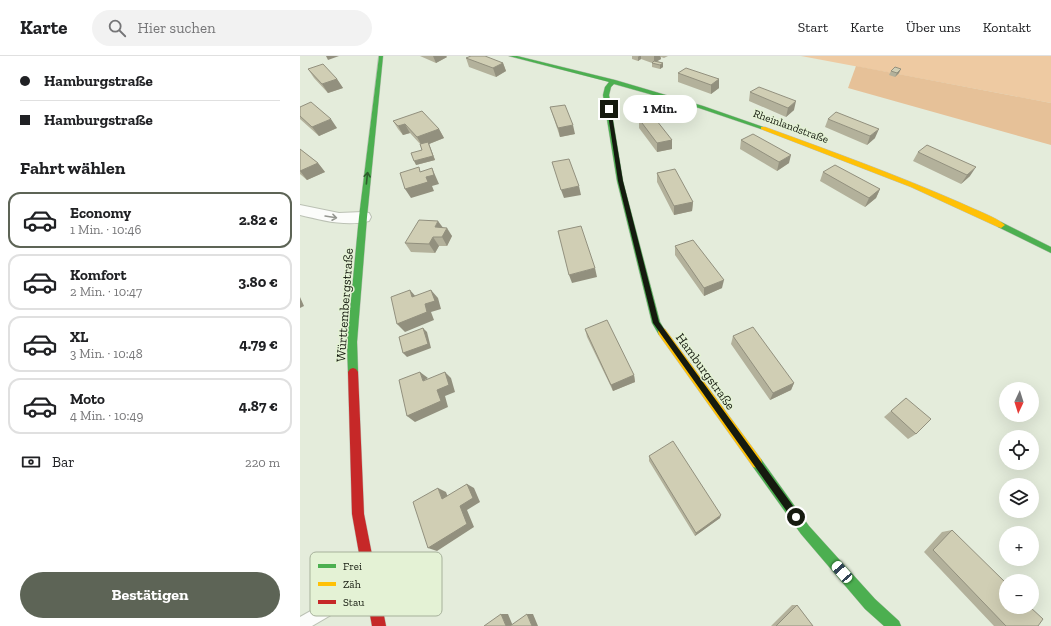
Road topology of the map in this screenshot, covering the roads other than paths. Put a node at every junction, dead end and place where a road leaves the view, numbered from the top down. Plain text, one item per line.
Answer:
1 (381, 56) edge
2 (511, 56) edge
3 (613, 81) junction
4 (300, 210) edge
5 (363, 217) junction
6 (1051, 250) edge
7 (365, 552) edge
8 (316, 616) edge
9 (377, 616) edge
10 (300, 625) edge
11 (379, 626) edge
12 (894, 626) edge

5 -> 1 street, Württembergstraße
2 - 3 street, Rheinlandstraße
3 - 6 street, Rheinlandstraße
3 - 12 street, Hamburgstraße
4 -> 5 street
5 - 7 street, Württembergstraße
8 - 10 lane
9 - 11 street, Württembergstraße

